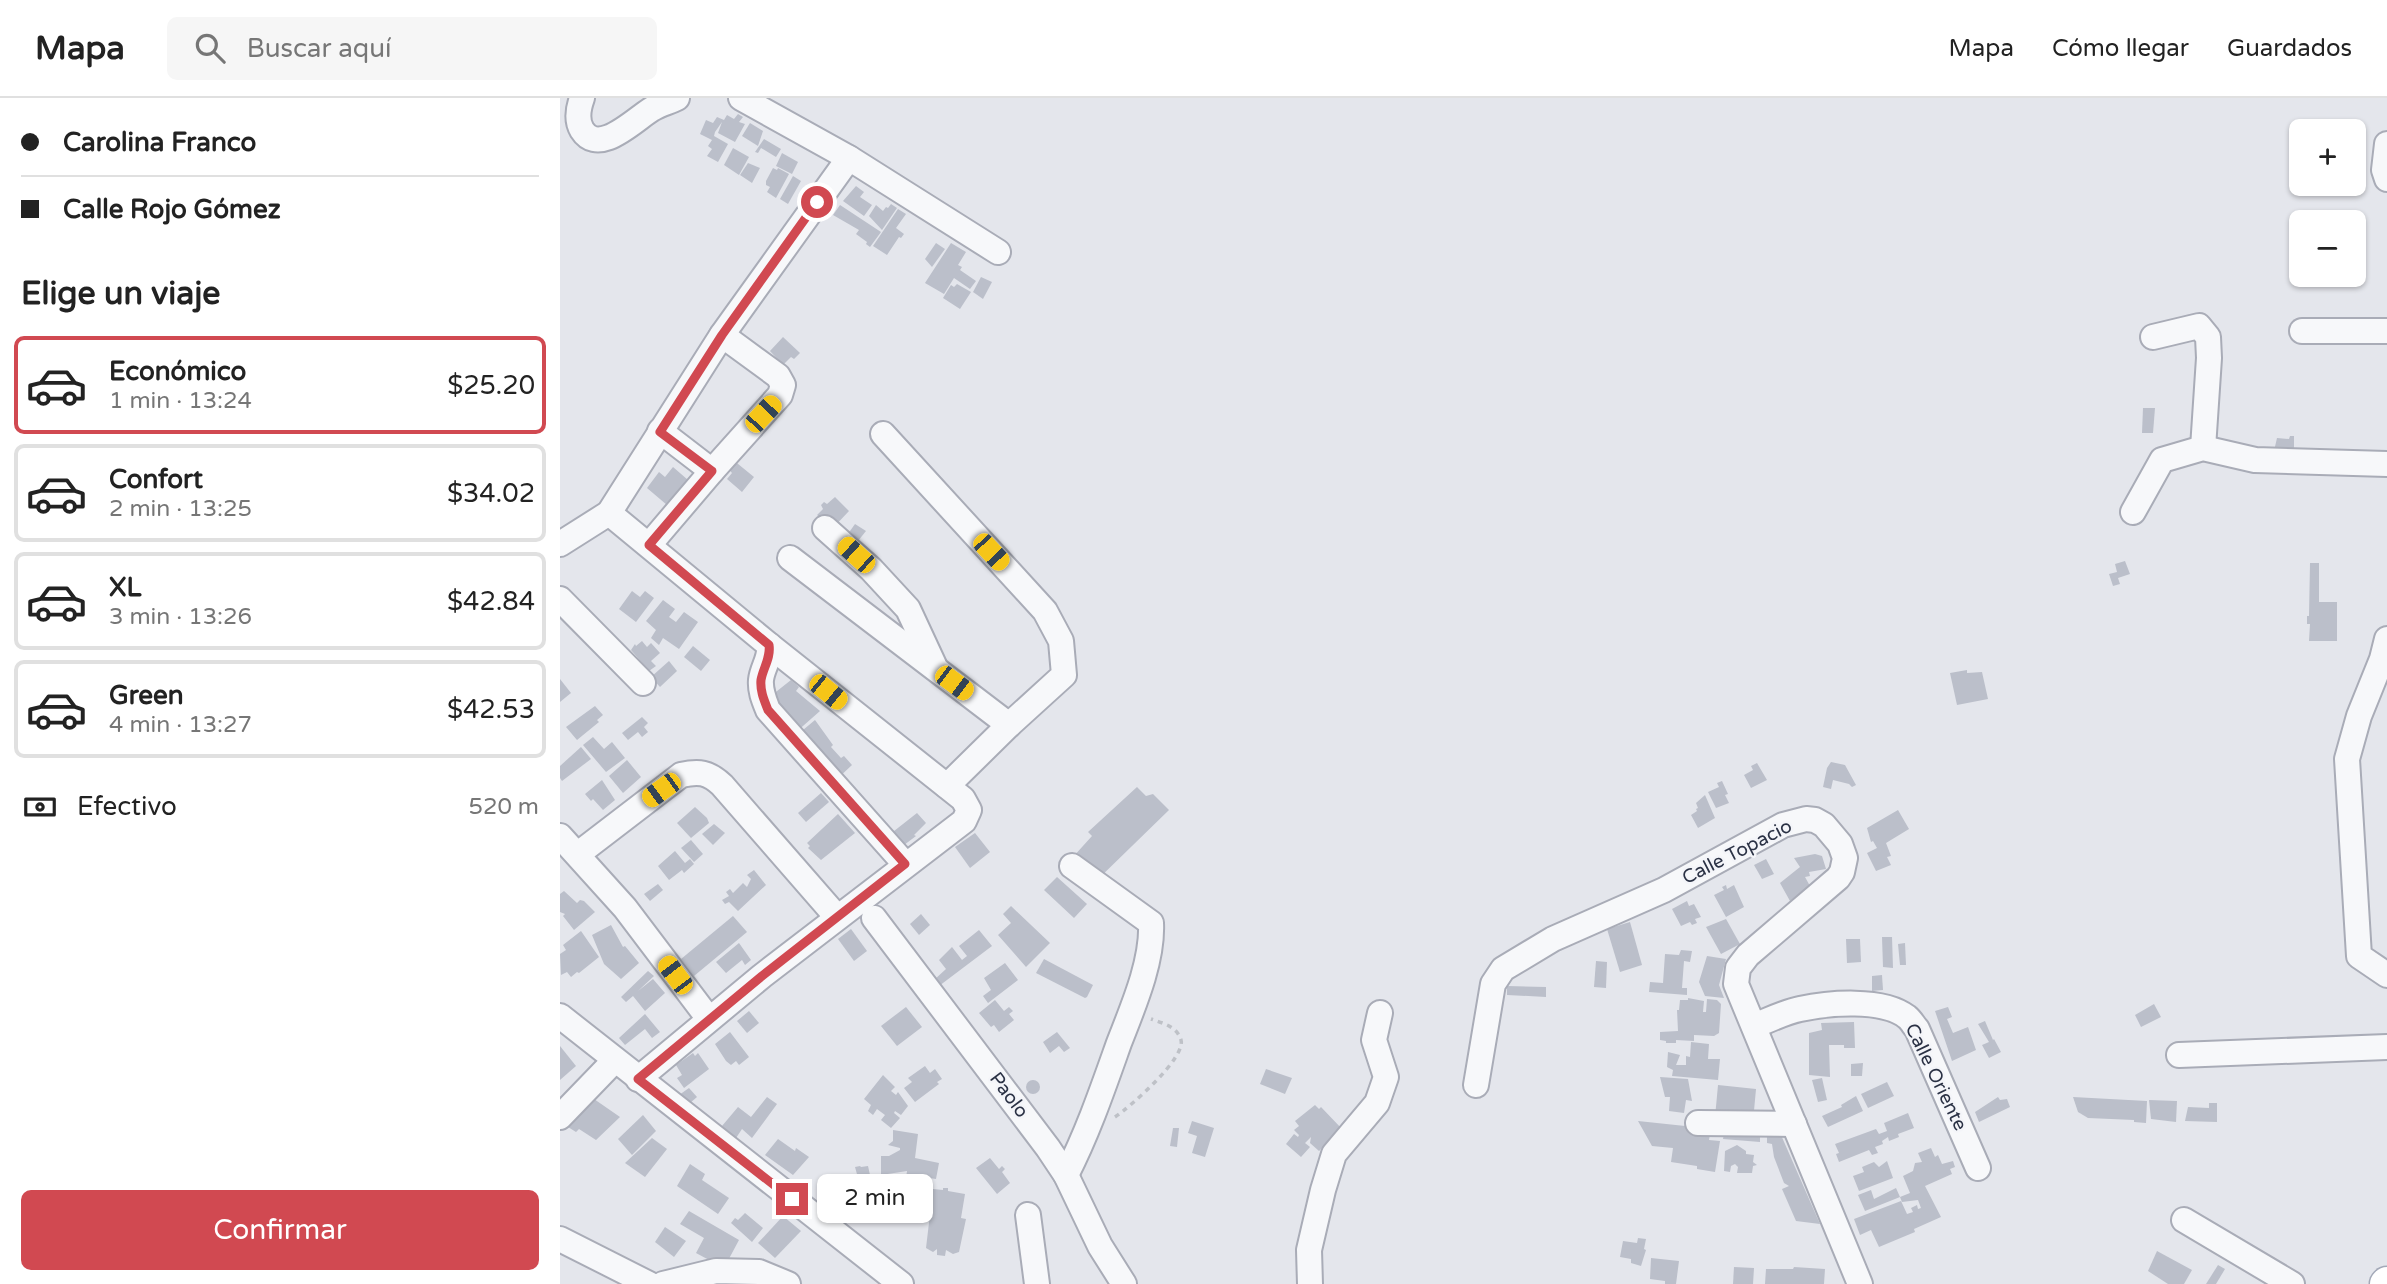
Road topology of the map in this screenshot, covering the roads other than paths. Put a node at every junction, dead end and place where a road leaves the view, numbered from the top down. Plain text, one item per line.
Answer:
1 (582, 98) edge
2 (677, 98) edge
3 (741, 98) edge
4 (2387, 144) edge
5 (849, 158) junction
6 (2387, 179) edge
7 (998, 252) dead end
8 (2302, 331) dead end
9 (2387, 331) edge
10 (722, 335) junction
11 (2153, 337) dead end
12 (660, 432) junction
13 (883, 434) dead end
14 (2203, 448) junction
15 (2387, 464) edge
16 (712, 471) junction
17 (2133, 512) dead end
18 (609, 513) junction
19 (825, 528) dead end
20 (560, 544) edge
21 (649, 545) junction
22 (790, 558) dead end
23 (871, 569) junction
24 (842, 598) junction
25 (560, 599) edge
26 (2387, 639) edge
27 (769, 645) junction
28 (936, 670) junction
29 (643, 683) dead end
30 (1009, 725) junction
31 (947, 786) junction
32 (560, 836) edge
33 (578, 854) junction
34 (905, 864) junction
35 (1072, 866) dead end
36 (837, 917) junction
37 (874, 918) dead end
38 (2387, 975) edge
39 (1380, 1013) dead end
40 (560, 1016) edge
41 (709, 1019) junction
42 (1754, 1026) junction
43 (2387, 1047) edge
44 (2179, 1055) dead end
45 (615, 1060) junction
46 (638, 1079) junction
47 (1476, 1085) dead end
48 (560, 1117) edge
49 (1698, 1123) dead end
50 (1794, 1124) junction
51 (1978, 1168) dead end
52 (1066, 1175) junction
53 (1028, 1215) dead end
54 (2184, 1220) dead end
55 (560, 1240) edge
56 (649, 1284) edge
57 (663, 1284) edge
58 (788, 1284) edge
59 (901, 1284) edge
60 (1037, 1284) edge
61 (1124, 1284) edge
62 (1310, 1284) edge
63 (1860, 1284) edge
64 (2292, 1284) edge

1 - 2 street
3 - 5 street
4 - 6 street
5 - 7 street
5 - 10 street
8 - 9 street
10 - 12 street
10 - 16 street
11 - 14 street
12 - 16 street
12 - 18 street
13 - 30 street
14 - 15 street
14 - 17 street
16 - 21 street
18 - 20 street
18 - 21 street
19 - 23 street
21 - 27 street
22 - 24 street
23 - 24 street
23 - 28 street
24 - 28 street
25 - 29 street
26 - 38 street
27 - 31 street
27 - 34 street
28 - 30 street
30 - 31 street
31 - 34 street
32 - 33 street
33 - 36 street
33 - 41 street
34 - 36 street
35 - 52 street
36 - 41 street
37 - 52 street, Paolo
39 - 62 street
40 - 45 street
41 - 46 street
42 - 47 street, Calle Topacio
42 - 50 street, Calle Topacio
42 - 51 street, Calle Oriente
43 - 44 street
45 - 46 street
45 - 48 street
46 - 59 street
49 - 50 street
50 - 63 street, Calle Topacio
52 - 61 street, Paolo
53 - 60 street
54 - 64 street
55 - 56 street
57 - 58 street

